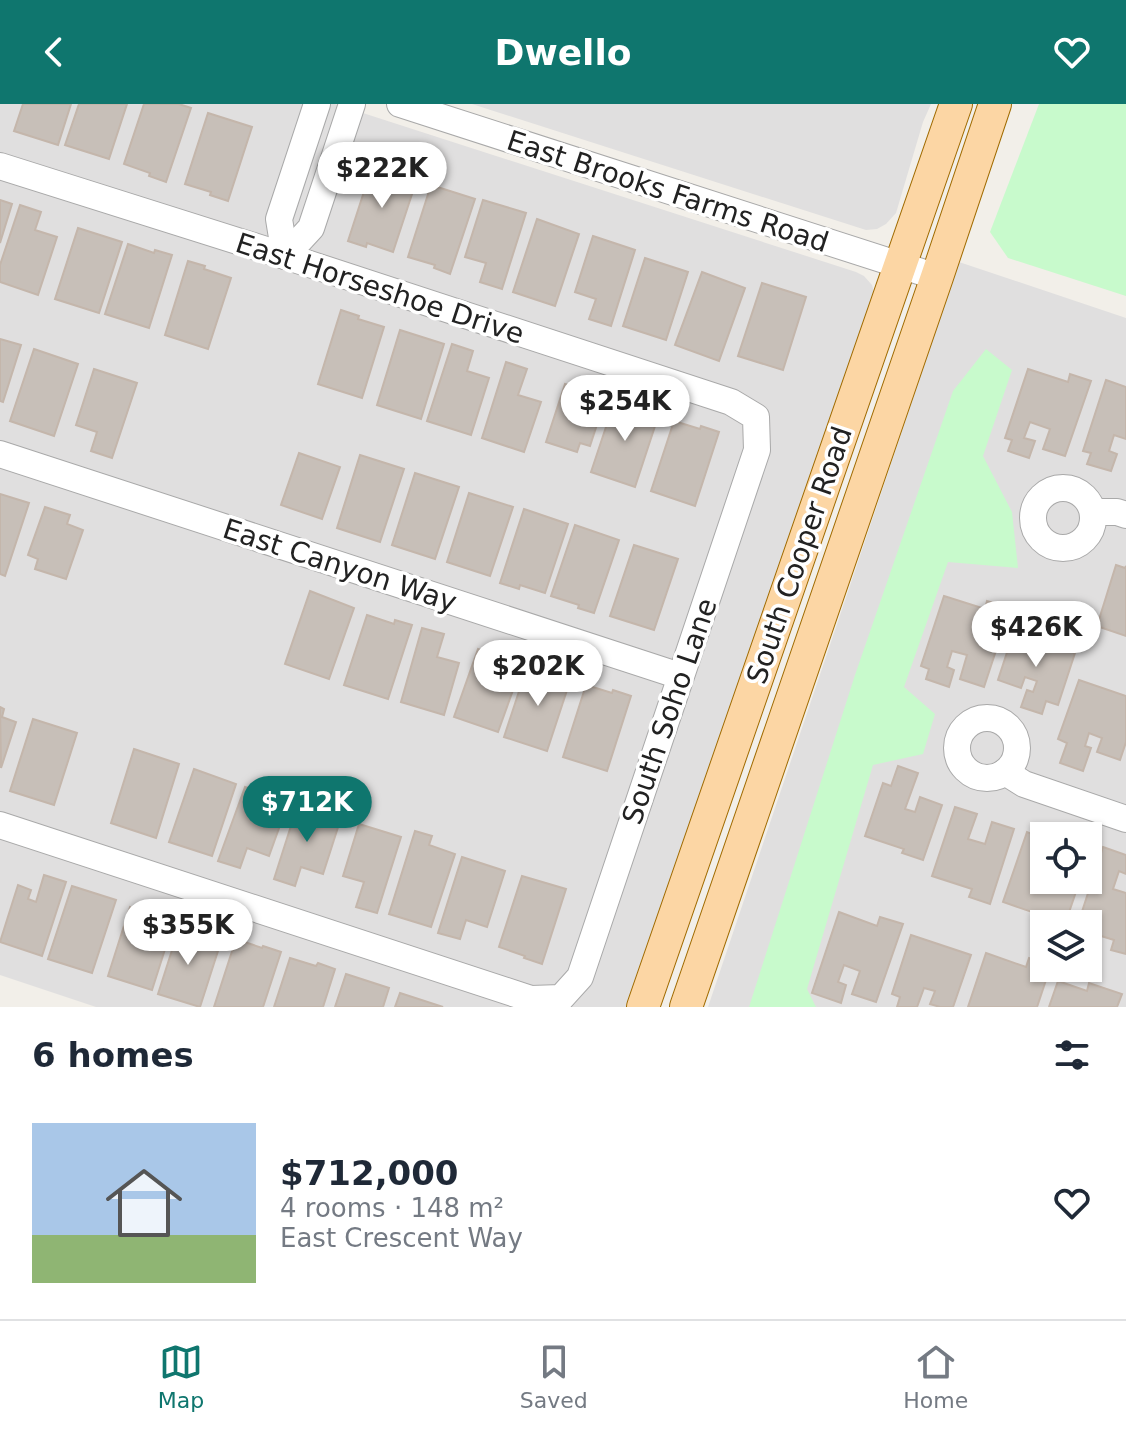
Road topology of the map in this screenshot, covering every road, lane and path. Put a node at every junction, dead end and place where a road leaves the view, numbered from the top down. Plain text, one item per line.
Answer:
1 (317, 104) edge
2 (352, 104) edge
3 (400, 104) edge
4 (956, 104) edge
5 (995, 104) edge
6 (0, 166) edge
7 (292, 179) junction
8 (324, 189) junction
9 (285, 256) junction
10 (899, 266) junction
11 (937, 277) junction
12 (756, 417) joint
13 (0, 454) edge
14 (1093, 512) dead end
15 (1126, 515) edge
16 (680, 676) junction
17 (1005, 772) dead end
18 (1126, 819) edge
19 (0, 825) edge
20 (643, 1007) edge
21 (686, 1007) edge

1 - 7 street
2 - 8 street
3 - 10 street, East Brooks Farms Road
4 - 10 main road, South Cooper Road
5 - 11 main road, South Cooper Road
6 - 9 street, East Horseshoe Drive
7 - 8 street
7 - 9 street
8 - 9 street
9 - 12 street, East Horseshoe Drive
10 - 11 street, East Brooks Farms Road
10 - 20 main road, South Cooper Road
11 - 21 main road, South Cooper Road
12 - 16 street, South Soho Lane
13 - 16 street, East Canyon Way
14 - 15 street
16 - 19 street, South Soho Lane
17 - 18 street

